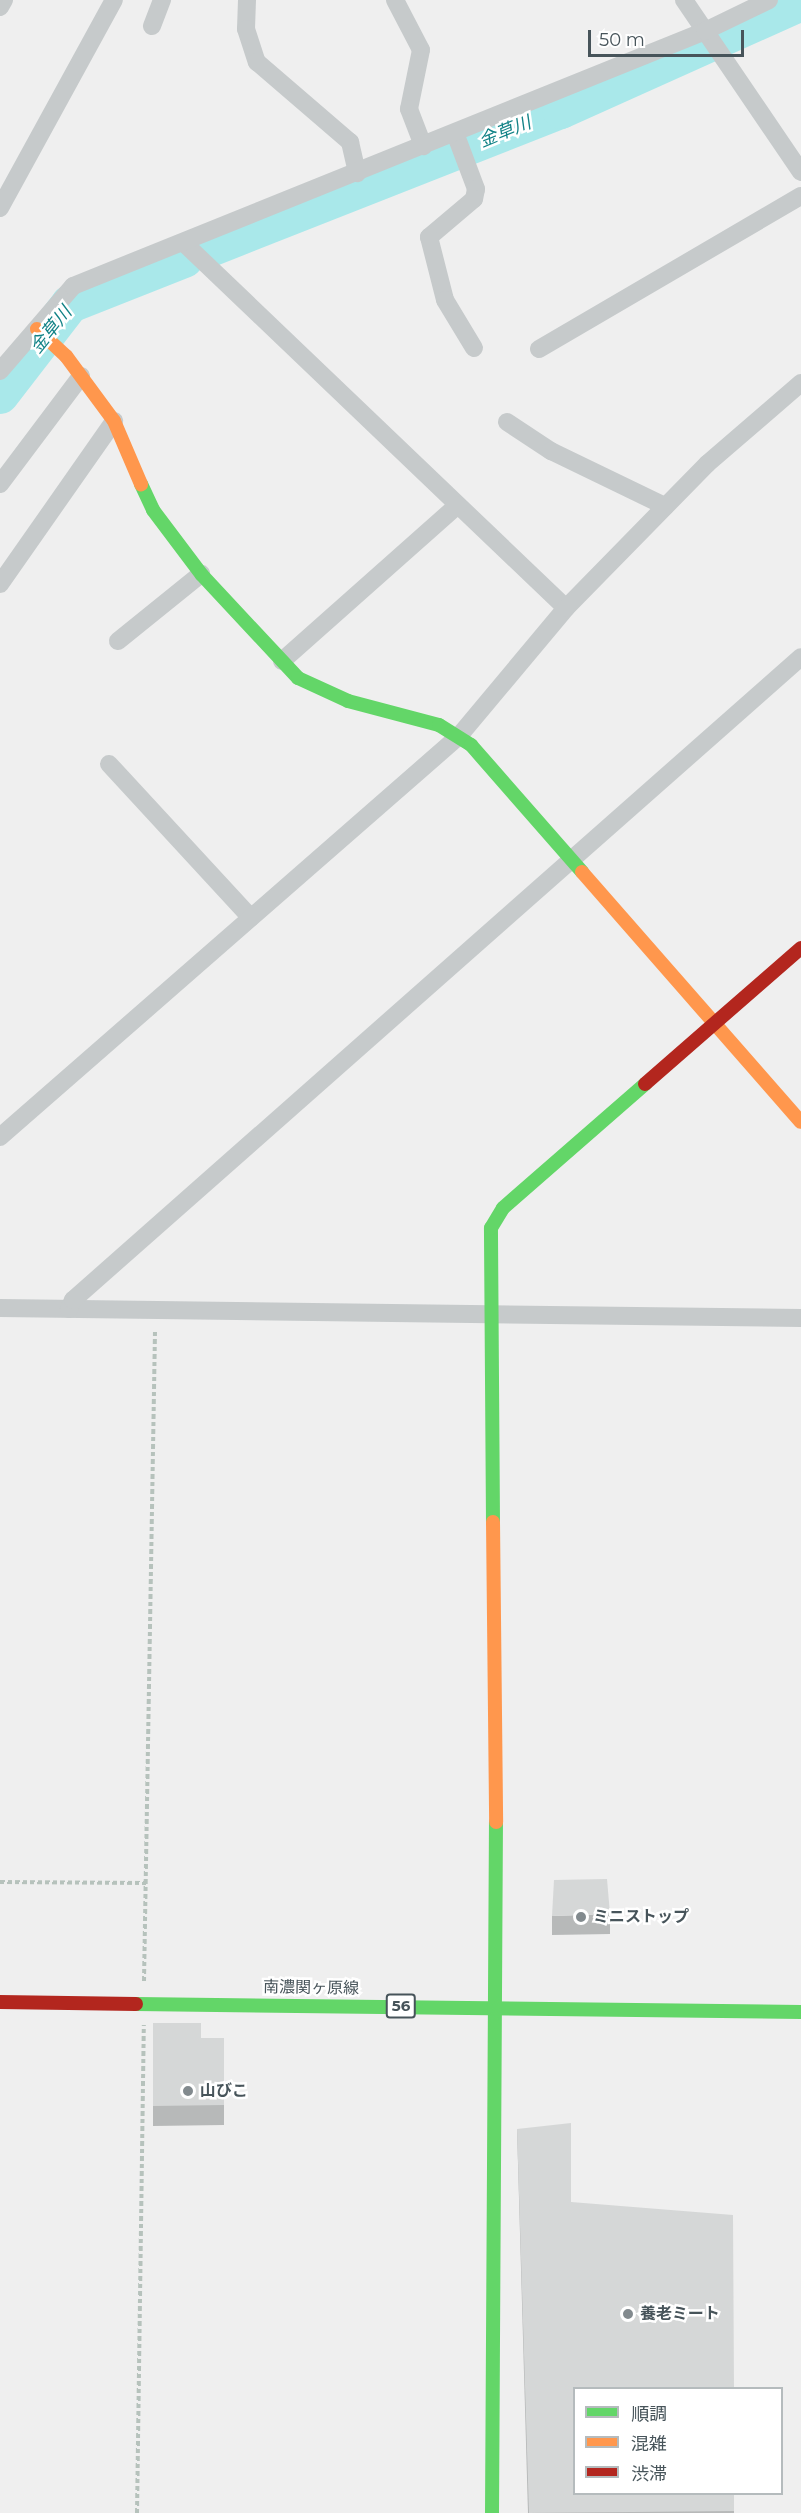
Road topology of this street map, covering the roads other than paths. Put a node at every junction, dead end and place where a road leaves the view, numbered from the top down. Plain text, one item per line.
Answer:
1 (4, 0) edge
2 (114, 0) edge
3 (162, 0) edge
4 (247, 0) edge
5 (395, 0) edge
6 (684, 0) edge
7 (769, 0) edge
8 (0, 7) edge
9 (152, 26) dead end
10 (705, 31) junction
11 (459, 144) junction
12 (423, 146) junction
13 (801, 172) edge
14 (357, 173) junction
15 (801, 196) edge
16 (0, 208) edge
17 (184, 243) junction
18 (39, 331) junction
19 (474, 348) dead end
20 (540, 349) dead end
21 (0, 371) edge
22 (81, 376) junction
23 (801, 383) edge
24 (114, 421) junction
25 (507, 422) dead end
26 (0, 484) edge
27 (458, 505) junction
28 (665, 506) junction
29 (201, 574) junction
30 (0, 584) edge
31 (566, 608) junction
32 (118, 641) dead end
33 (801, 657) edge
34 (282, 661) junction
35 (459, 736) junction
36 (109, 764) dead end
37 (569, 860) junction
38 (251, 918) junction
39 (801, 948) edge
40 (714, 1024) junction
41 (801, 1122) edge
42 (0, 1137) edge
43 (0, 1308) edge
44 (69, 1309) junction
45 (492, 1316) junction
46 (801, 1318) edge
47 (0, 2002) edge
48 (497, 2006) junction
49 (801, 2012) edge
50 (492, 2513) edge

1 - 8 street
2 - 16 street
3 - 9 street
4 - 14 street
5 - 12 street
6 - 10 street
7 - 10 street
10 - 11 street
10 - 13 street
11 - 12 street
11 - 19 street
12 - 14 street
14 - 17 street
15 - 20 street
17 - 18 street
17 - 27 street
18 - 21 street
18 - 22 street
22 - 24 street
22 - 26 street
23 - 28 street
24 - 29 street
24 - 30 street
25 - 28 street
27 - 31 street
27 - 34 street
28 - 31 street
29 - 32 street
29 - 34 street
31 - 35 street
33 - 37 street
34 - 35 street
35 - 37 street
35 - 38 street
36 - 38 street
37 - 40 street
37 - 44 street
38 - 42 street
39 - 40 street
40 - 41 street
40 - 45 street
43 - 44 street
44 - 45 street
45 - 46 street
45 - 48 street
47 - 48 street, 南濃関ヶ原線 / 56
48 - 49 street, 南濃関ヶ原線 / 56
48 - 50 street

